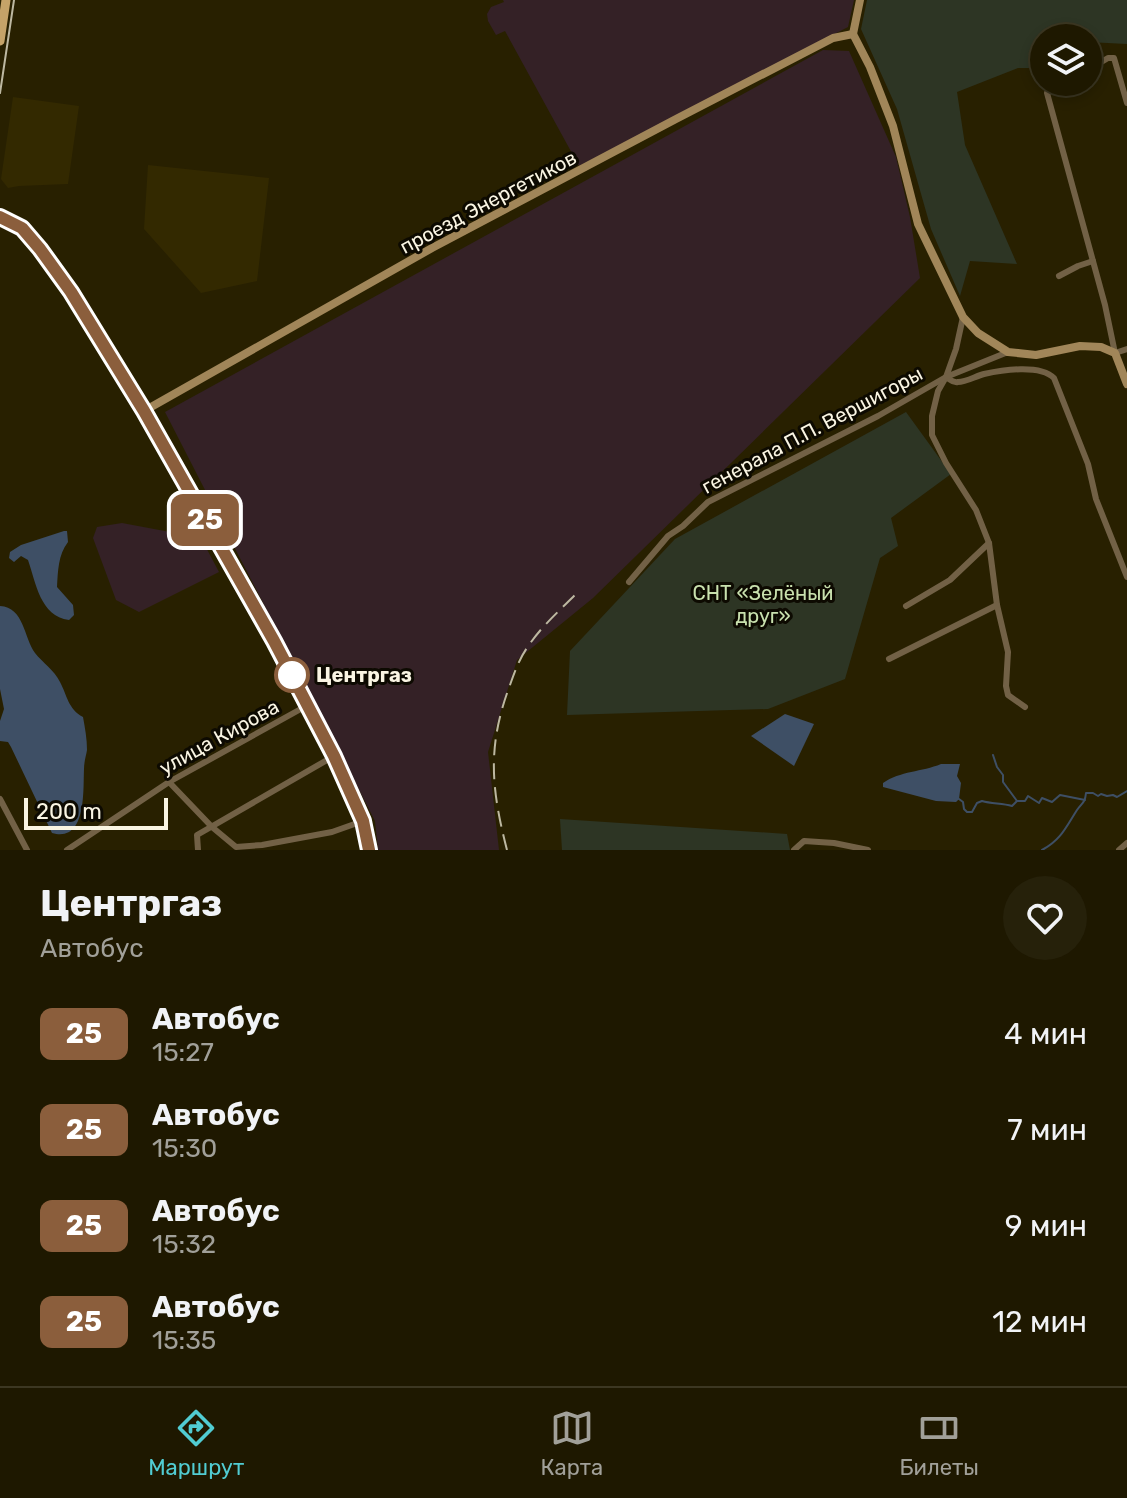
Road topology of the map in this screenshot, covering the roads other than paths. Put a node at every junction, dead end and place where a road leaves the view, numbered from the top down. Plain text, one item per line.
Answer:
1 (6, 0) edge
2 (860, 0) edge
3 (853, 34) junction
4 (0, 41) edge
5 (1102, 62) edge
6 (1048, 96) edge
7 (1127, 103) edge
8 (0, 217) edge
9 (1093, 261) junction
10 (1059, 276) dead end
11 (963, 317) junction
12 (1127, 349) edge
13 (1008, 352) junction
14 (1115, 353) junction
15 (946, 377) junction
16 (1127, 384) edge
17 (144, 411) junction
18 (989, 543) junction
19 (1127, 577) edge
20 (629, 582) dead end
21 (997, 605) junction
22 (906, 606) dead end
23 (889, 659) dead end
24 (308, 705) junction
25 (1025, 707) dead end
26 (334, 756) junction
27 (169, 782) junction
28 (0, 799) edge
29 (363, 821) junction
30 (212, 827) junction
31 (1127, 843) edge
32 (262, 848) edge
33 (27, 850) edge
34 (67, 850) edge
35 (198, 850) edge
36 (369, 850) edge
37 (794, 850) edge
38 (868, 850) edge
39 (1119, 850) edge

1 - 4 main road
2 - 3 street
3 - 11 street
3 - 17 street, проезд Энергетиков
5 - 7 street
6 - 9 street
8 - 17 street
9 - 10 street
9 - 14 street
11 - 13 street
11 - 15 street
12 - 14 street
13 - 14 street
13 - 15 street, генерала П.П. Вершигоры
14 - 16 street
15 - 18 street
15 - 19 street
15 - 20 street, генерала П.П. Вершигоры
17 - 24 street
18 - 21 street
18 - 22 street
21 - 23 street
21 - 25 street
24 - 26 street
24 - 27 street, улица Кирова
26 - 29 street
26 - 30 street
27 - 30 street
27 - 34 street, улица Кирова
28 - 33 street
29 - 32 street
29 - 36 street
30 - 32 street
30 - 35 street
31 - 39 street
37 - 38 street

